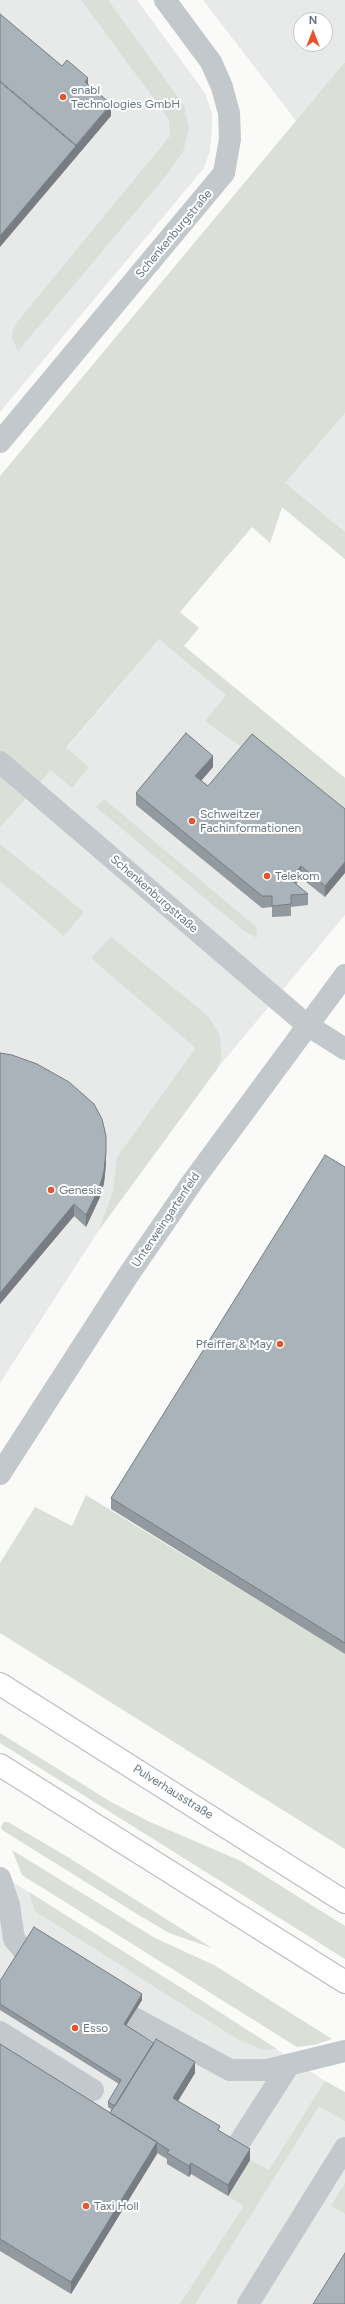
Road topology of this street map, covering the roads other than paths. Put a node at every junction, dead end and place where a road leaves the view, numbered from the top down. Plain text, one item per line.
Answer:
1 (165, 0) edge
2 (0, 442) edge
3 (0, 762) edge
4 (345, 975) edge
5 (307, 1025) junction
6 (345, 1049) edge
7 (0, 1474) edge
8 (0, 1684) edge
9 (0, 1765) edge
10 (1, 1888) edge
11 (345, 1902) edge
12 (23, 1950) edge
13 (345, 1982) edge
14 (132, 2017) edge
15 (0, 2032) edge
16 (345, 2052) edge
17 (289, 2065) junction
18 (93, 2090) dead end
19 (345, 2148) edge
20 (234, 2151) edge
21 (248, 2304) edge

1 - 2 street, Schenkenburgstraße
3 - 5 street, Schenkenburgstraße
4 - 5 street, Unterweingartenfeld
5 - 6 street, Schenkenburgstraße
5 - 7 street, Unterweingartenfeld
8 - 11 main road, Pulverhausstraße
9 - 13 main road
10 - 12 street
14 - 17 street
15 - 18 street
16 - 17 street
17 - 20 street
19 - 21 street

